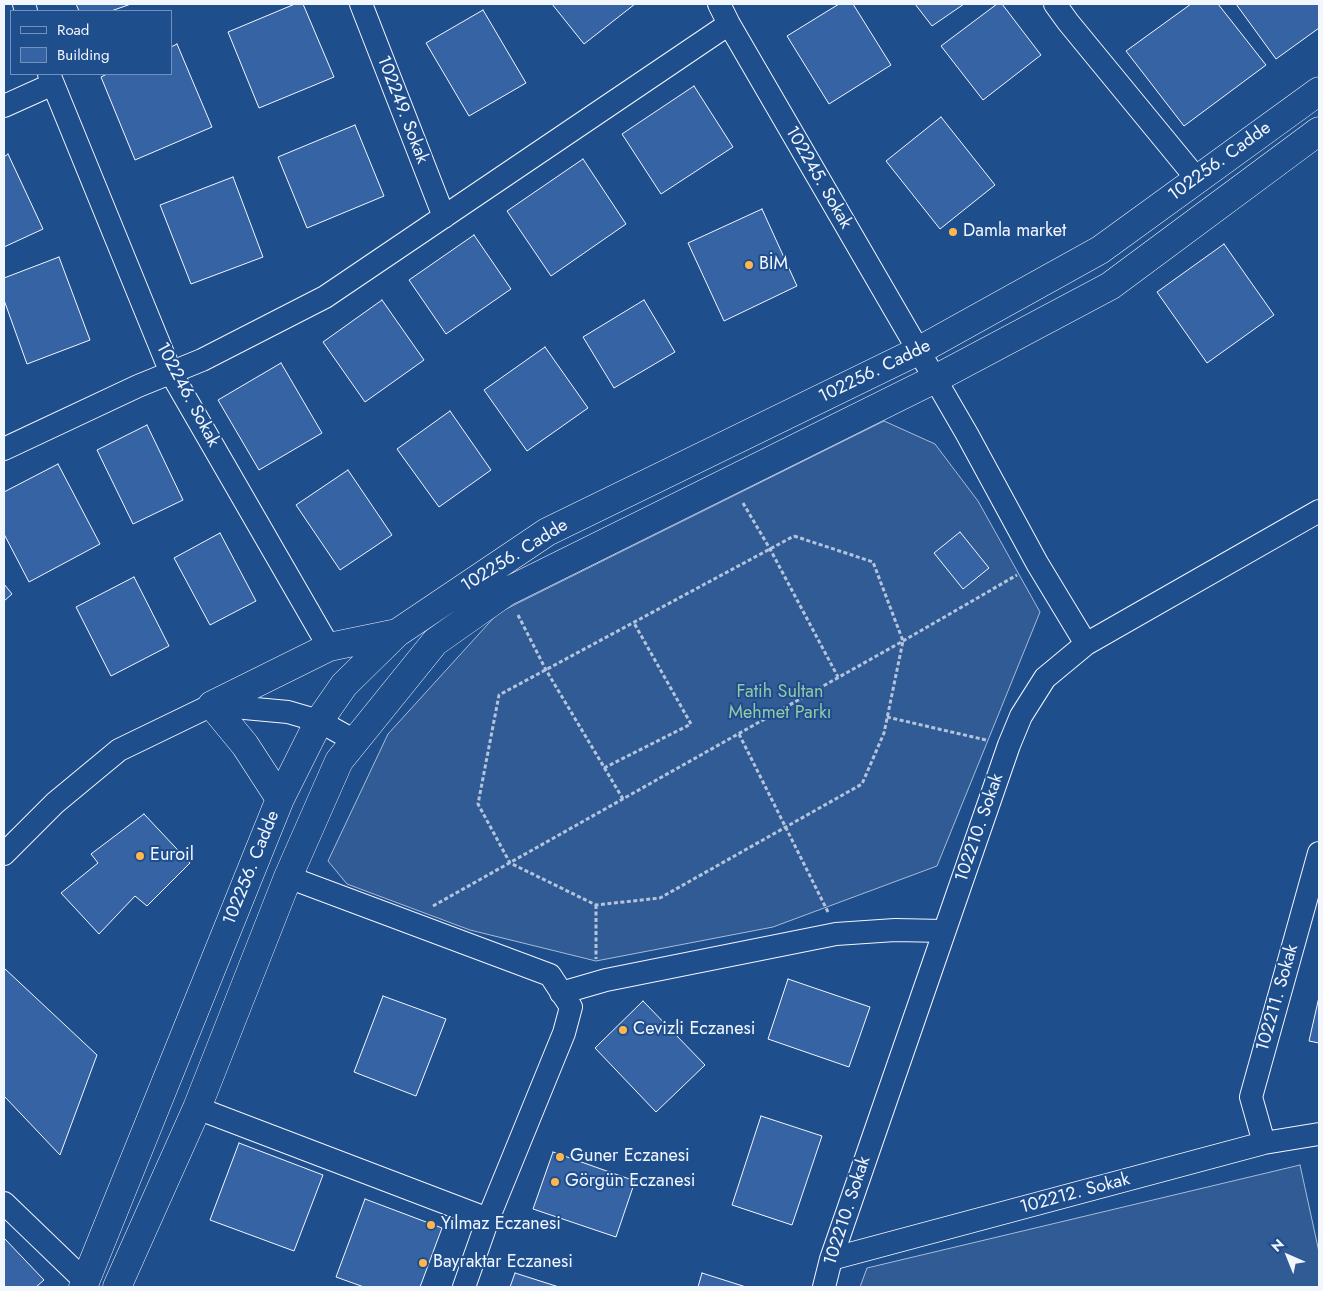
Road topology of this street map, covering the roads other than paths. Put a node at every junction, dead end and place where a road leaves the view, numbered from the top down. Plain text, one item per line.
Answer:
1 (361, 4) edge
2 (719, 4) edge
3 (1055, 4) edge
4 (729, 24) junction
5 (51, 79) edge
6 (1319, 91) edge
7 (4, 106) edge
8 (1319, 131) edge
9 (1197, 178) junction
10 (444, 217) junction
11 (918, 351) junction
12 (171, 373) junction
13 (935, 379) junction
14 (4, 449) edge
15 (1319, 511) edge
16 (397, 633) junction
17 (1086, 644) junction
18 (329, 647) junction
19 (212, 705) junction
20 (319, 721) junction
21 (356, 741) junction
22 (280, 799) junction
23 (1319, 853) edge
24 (4, 854) edge
25 (288, 877) junction
26 (944, 931) junction
27 (561, 992) junction
28 (197, 1108) junction
29 (1318, 1139) edge
30 (1264, 1143) junction
31 (4, 1203) edge
32 (488, 1219) junction
33 (831, 1259) junction
34 (85, 1284) edge
35 (117, 1287) edge
36 (464, 1287) edge
37 (824, 1287) edge

1 - 10 street, 102249. Sokak
2 - 4 street, 102245. Sokak
3 - 9 street
4 - 10 street
4 - 11 street, 102245. Sokak
5 - 7 street
5 - 12 street, 102246. Sokak
6 - 9 street, 102256. Cadde
8 - 13 street, 102256. Cadde
9 - 11 street, 102256. Cadde
10 - 12 street
11 - 13 street, 102245. Sokak
11 - 16 street, 102256. Cadde
12 - 14 street
12 - 18 street, 102246. Sokak
13 - 17 street, 102245. Sokak
13 - 21 street, 102256. Cadde
15 - 17 street, 102210. Sokak
16 - 18 street
16 - 20 street, 102256. Cadde
17 - 26 street, 102210. Sokak
18 - 19 street
19 - 20 street
19 - 22 street
19 - 24 street
20 - 21 street
20 - 22 street, 102256. Cadde
21 - 25 street, 102256. Cadde
22 - 34 street, 102256. Cadde
23 - 30 street, 102211. Sokak
25 - 27 street
25 - 28 street, 102256. Cadde
26 - 27 street
26 - 33 street, 102210. Sokak
27 - 32 street
28 - 32 street
28 - 35 street, 102256. Cadde
29 - 30 street, 102212. Sokak
30 - 33 street, 102212. Sokak
31 - 34 street
32 - 36 street
33 - 37 street, 102210. Sokak

